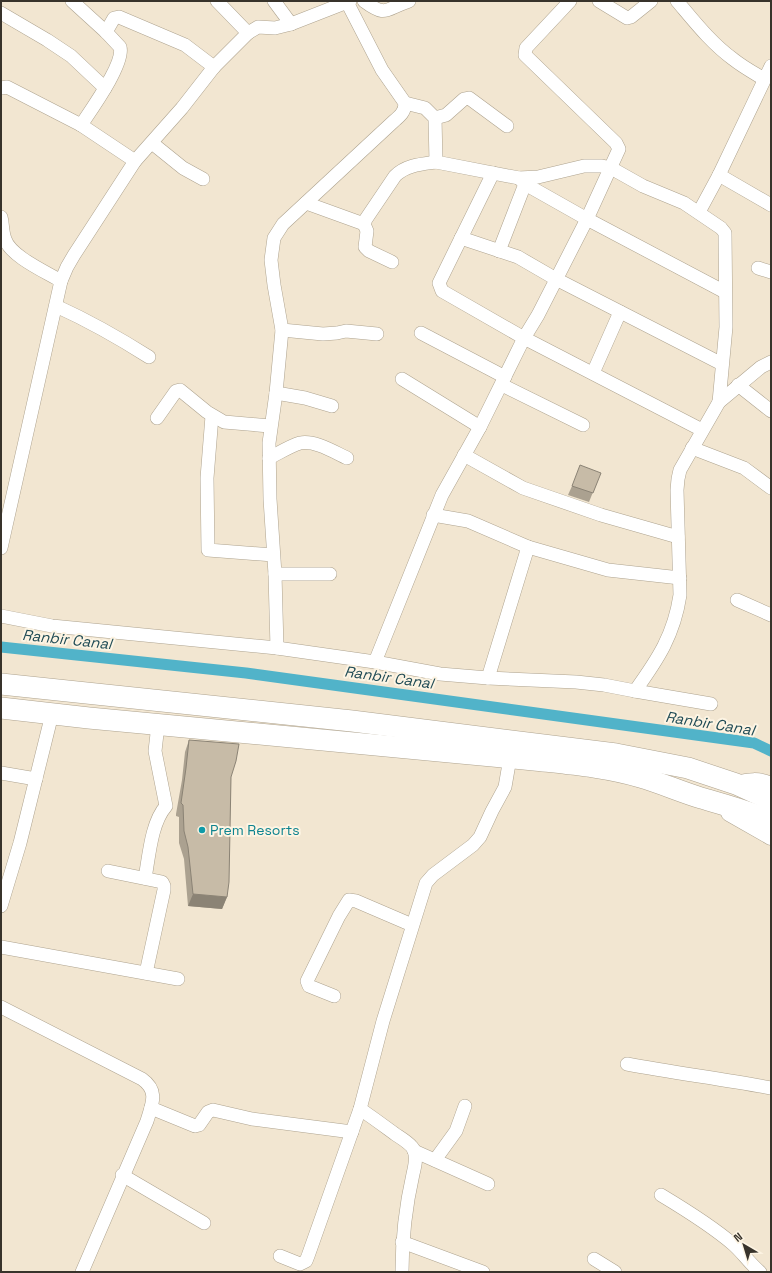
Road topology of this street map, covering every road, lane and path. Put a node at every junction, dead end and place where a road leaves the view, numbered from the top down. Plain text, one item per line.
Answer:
1 (72, 1) edge
2 (217, 1) edge
3 (274, 1) edge
4 (364, 1) edge
5 (409, 1) edge
6 (570, 1) edge
7 (599, 1) edge
8 (651, 1) edge
9 (677, 1) edge
10 (345, 2) edge
11 (1, 13) edge
12 (291, 24) junction
13 (106, 32) junction
14 (248, 33) junction
15 (214, 67) junction
16 (768, 74) edge
17 (1, 88) edge
18 (105, 88) junction
19 (405, 103) junction
20 (435, 118) junction
21 (81, 124) junction
22 (507, 126) dead end
23 (152, 143) junction
24 (135, 161) junction
25 (436, 162) junction
26 (611, 168) junction
27 (493, 173) junction
28 (719, 175) junction
29 (203, 179) dead end
30 (522, 181) junction
31 (306, 203) junction
32 (771, 205) edge
33 (699, 212) junction
34 (1, 218) edge
35 (587, 219) junction
36 (364, 224) junction
37 (462, 238) junction
38 (3, 239) edge
39 (499, 251) junction
40 (392, 262) dead end
41 (758, 268) dead end
42 (771, 272) edge
43 (556, 278) junction
44 (61, 281) junction
45 (725, 292) junction
46 (56, 306) junction
47 (620, 312) junction
48 (282, 330) junction
49 (422, 333) dead end
50 (377, 334) dead end
51 (524, 338) junction
52 (149, 357) dead end
53 (771, 362) edge
54 (722, 364) junction
55 (593, 373) junction
56 (402, 379) dead end
57 (504, 381) junction
58 (738, 385) junction
59 (276, 393) junction
60 (719, 402) junction
61 (332, 406) dead end
62 (771, 411) edge
63 (212, 416) junction
64 (157, 418) dead end
65 (583, 424) dead end
66 (270, 426) junction
67 (480, 427) junction
68 (702, 430) junction
69 (692, 448) junction
70 (464, 455) junction
71 (269, 458) junction
72 (347, 458) dead end
73 (771, 488) edge
74 (433, 515) junction
75 (678, 537) junction
76 (528, 546) junction
77 (1, 548) edge
78 (273, 555) junction
79 (275, 574) junction
80 (330, 574) dead end
81 (680, 578) junction
82 (736, 600) dead end
83 (771, 615) edge
84 (1, 616) edge
85 (277, 648) junction
86 (375, 662) junction
87 (488, 678) junction
88 (1, 684) edge
89 (635, 691) junction
90 (711, 704) dead end
91 (1, 708) edge
92 (52, 714) junction
93 (158, 725) junction
94 (510, 758) junction
95 (1, 773) edge
96 (36, 779) junction
97 (736, 784) junction
98 (771, 785) edge
99 (701, 798) junction
100 (771, 800) edge
101 (771, 821) edge
102 (771, 837) edge
103 (108, 872) dead end
104 (145, 878) junction
105 (1, 906) edge
106 (412, 925) junction
107 (1, 947) edge
108 (146, 973) junction
109 (178, 979) dead end
110 (334, 996) dead end
111 (1, 1007) edge
112 (628, 1064) dead end
113 (771, 1088) edge
114 (465, 1106) dead end
115 (151, 1108) junction
116 (360, 1109) junction
117 (352, 1132) junction
118 (414, 1151) junction
119 (435, 1160) junction
120 (122, 1175) junction
121 (488, 1184) dead end
122 (661, 1195) dead end
123 (204, 1223) dead end
124 (402, 1242) junction
125 (280, 1256) dead end
126 (594, 1259) dead end
127 (82, 1272) edge
128 (402, 1272) edge
129 (482, 1272) edge
130 (615, 1272) edge
131 (760, 1272) edge

1 - 13 street
2 - 14 street
3 - 12 street
4 - 5 street
6 - 26 street
7 - 8 street
9 - 16 street
10 - 12 street
10 - 19 street
11 - 18 street
12 - 14 street
13 - 15 street
13 - 18 street
14 - 15 street
15 - 23 street
16 - 28 street
17 - 21 street
18 - 21 street
19 - 20 street
19 - 31 street
20 - 22 street
20 - 25 street
21 - 24 street
23 - 24 street
23 - 29 street
24 - 44 street
25 - 27 street
25 - 36 street
26 - 30 street
26 - 33 street
26 - 35 street
27 - 30 street
27 - 37 street
28 - 32 street
28 - 33 street
30 - 35 street
30 - 39 street
31 - 36 street
31 - 48 street
33 - 45 street
34 - 38 street
35 - 43 street
35 - 45 street
36 - 40 street
37 - 39 street
37 - 51 street
38 - 44 street
39 - 43 street
41 - 42 street
43 - 47 street
43 - 51 street
44 - 46 street
45 - 54 street
46 - 52 street
46 - 77 street
47 - 54 street
47 - 55 street
48 - 50 street
48 - 59 street
49 - 57 street
51 - 55 street
51 - 57 street
53 - 58 street
54 - 60 street
55 - 68 street
56 - 67 street
57 - 65 street
57 - 67 street
58 - 60 street
58 - 62 street
59 - 61 street
59 - 66 street
60 - 68 street
63 - 64 street
63 - 66 street
63 - 78 street
66 - 71 street
67 - 70 street
68 - 69 street
69 - 73 street
69 - 75 street
70 - 74 street
70 - 75 street
71 - 72 street
71 - 78 street
74 - 76 street
74 - 86 street
75 - 81 street
76 - 81 street
76 - 87 street
78 - 79 street
79 - 80 street
79 - 85 street
81 - 89 street
82 - 83 street
84 - 85 street
85 - 86 street
86 - 87 street
87 - 89 street
88 - 97 highway
89 - 90 street
91 - 92 highway
92 - 93 highway
92 - 96 street
93 - 94 highway
93 - 104 street
94 - 99 highway
94 - 106 street
95 - 96 street
96 - 105 street
97 - 98 street
97 - 100 highway
99 - 101 highway
99 - 102 street
103 - 104 street
104 - 108 street
106 - 110 street
106 - 116 street
107 - 108 street
108 - 109 street
111 - 115 street
112 - 113 street
114 - 119 street
115 - 117 street
115 - 120 street
116 - 117 street
116 - 118 street
117 - 125 street
118 - 119 street
118 - 124 street
119 - 121 street
120 - 123 street
120 - 127 street
122 - 131 street
124 - 128 street
124 - 129 street
126 - 130 street

